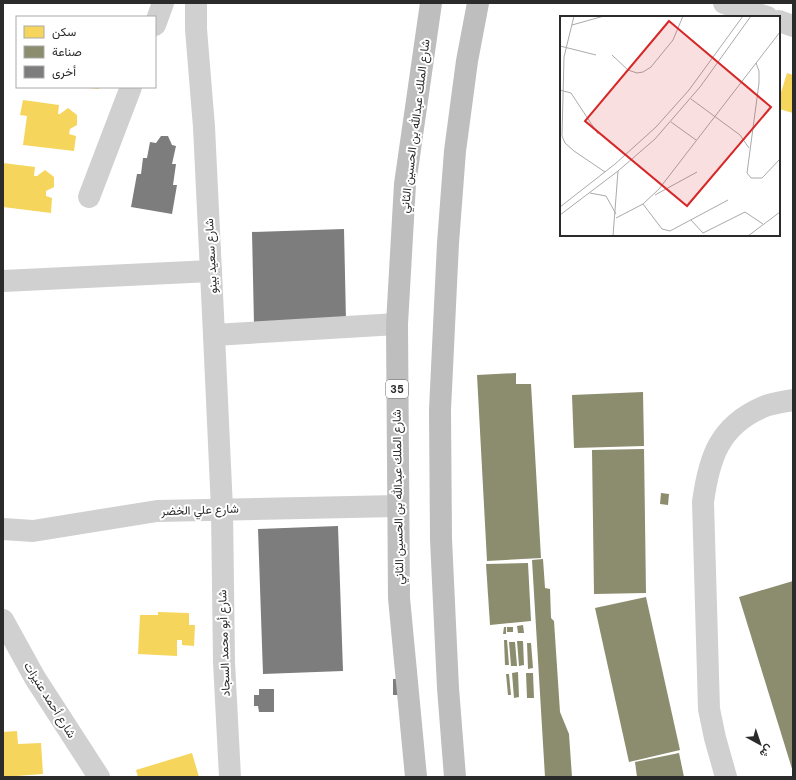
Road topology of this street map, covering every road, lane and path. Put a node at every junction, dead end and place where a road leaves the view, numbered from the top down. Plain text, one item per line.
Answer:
1 (163, 3) edge
2 (196, 3) edge
3 (431, 3) edge
4 (478, 3) edge
5 (724, 3) edge
6 (764, 16) edge
7 (780, 21) edge
8 (156, 22) edge
9 (793, 26) edge
10 (131, 88) edge
11 (89, 197) dead end
12 (212, 271) junction
13 (3, 281) edge
14 (398, 324) junction
15 (214, 335) junction
16 (793, 400) edge
17 (398, 506) junction
18 (222, 509) junction
19 (3, 529) edge
20 (3, 620) edge
21 (9, 647) edge
22 (99, 777) edge
23 (230, 777) edge
24 (416, 777) edge
25 (455, 777) edge
26 (726, 777) edge

1 - 8 street
2 - 12 street, شارع سعيد بينو
3 - 14 highway, شارع الملك عبدالله بن الحسين الثاني / 35
4 - 25 highway
5 - 6 street
7 - 9 street
10 - 11 street
12 - 13 street
12 - 15 street, شارع سعيد بينو
14 - 15 street
14 - 17 highway, شارع الملك عبدالله بن الحسين الثاني / 35
15 - 18 street, شارع سعيد بينو
16 - 26 street
17 - 18 street, شارع علي الخضر
17 - 24 highway, شارع الملك عبدالله بن الحسين الثاني / 35
18 - 19 street, شارع علي الخضر
18 - 23 street, شارع أبو محمد السجاد
20 - 21 street, شارع أحمد عنيزات
21 - 22 street, شارع أحمد عنيزات

